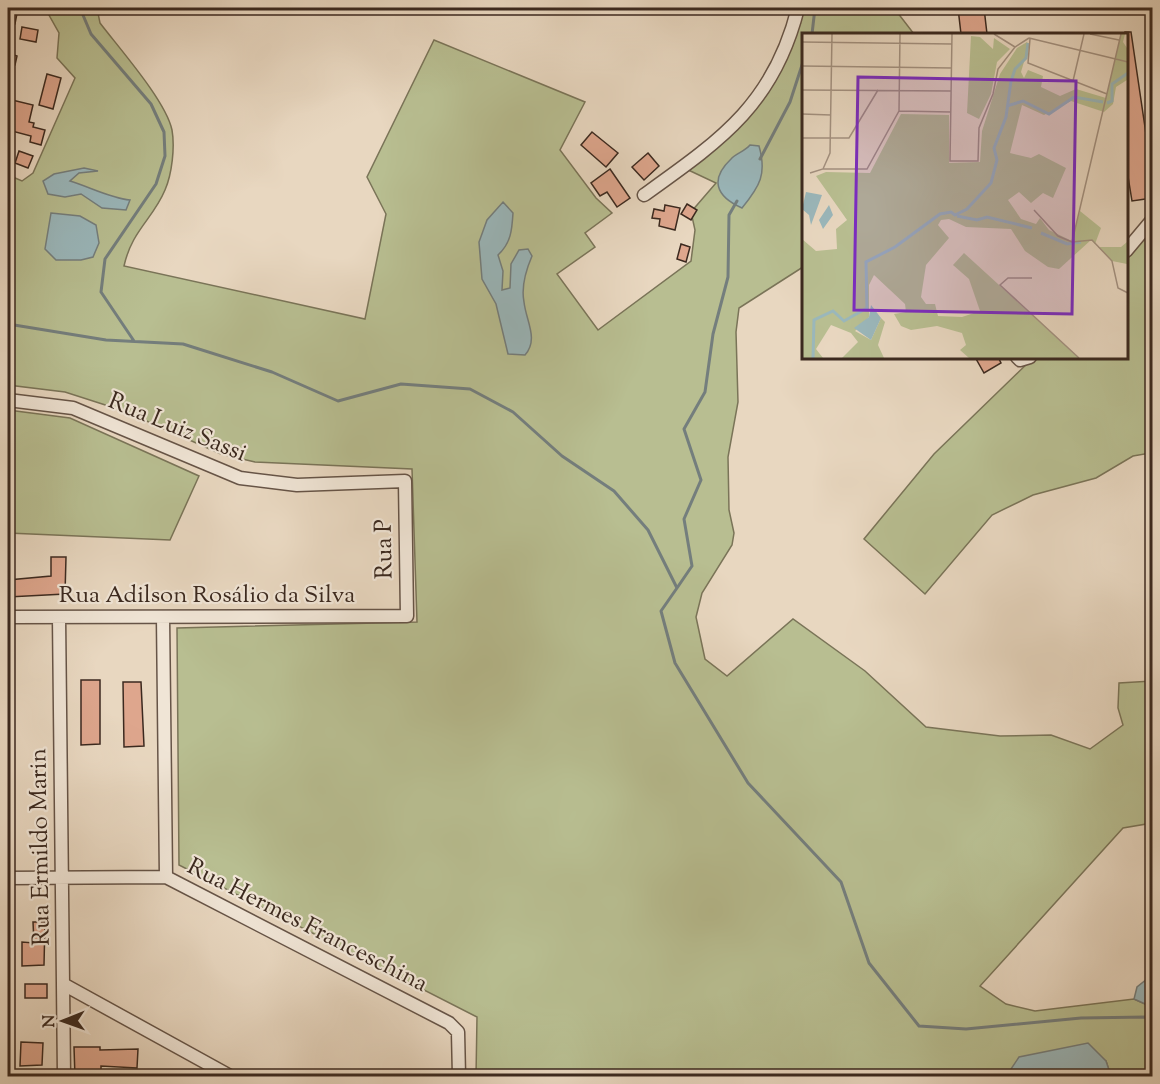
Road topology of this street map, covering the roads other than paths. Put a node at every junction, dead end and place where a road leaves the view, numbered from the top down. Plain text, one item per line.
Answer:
1 (798, 8) edge
2 (644, 195) dead end
3 (1152, 220) edge
4 (1127, 249) edge
5 (8, 400) edge
6 (405, 481) joint
7 (407, 616) joint
8 (8, 617) edge
9 (59, 617) junction
10 (163, 617) junction
11 (62, 877) junction
12 (166, 877) junction
13 (8, 878) edge
14 (63, 984) junction
15 (64, 1077) edge
16 (230, 1077) edge
17 (459, 1077) edge

1 - 2 street
3 - 4 street
5 - 6 street, Rua Luiz Sassi
6 - 7 street, Rua P
7 - 10 street, Rua Adilson Rosálio da Silva
8 - 9 street, Rua Adilson Rosálio da Silva
9 - 10 street, Rua Adilson Rosálio da Silva
9 - 11 street, Rua Ermildo Marin
10 - 12 street, Rua Hermes Franceschina
11 - 12 street
11 - 13 street
11 - 14 street, Rua Ermildo Marin
12 - 17 street, Rua Hermes Franceschina
14 - 15 street, Rua Ermildo Marin
14 - 16 street

